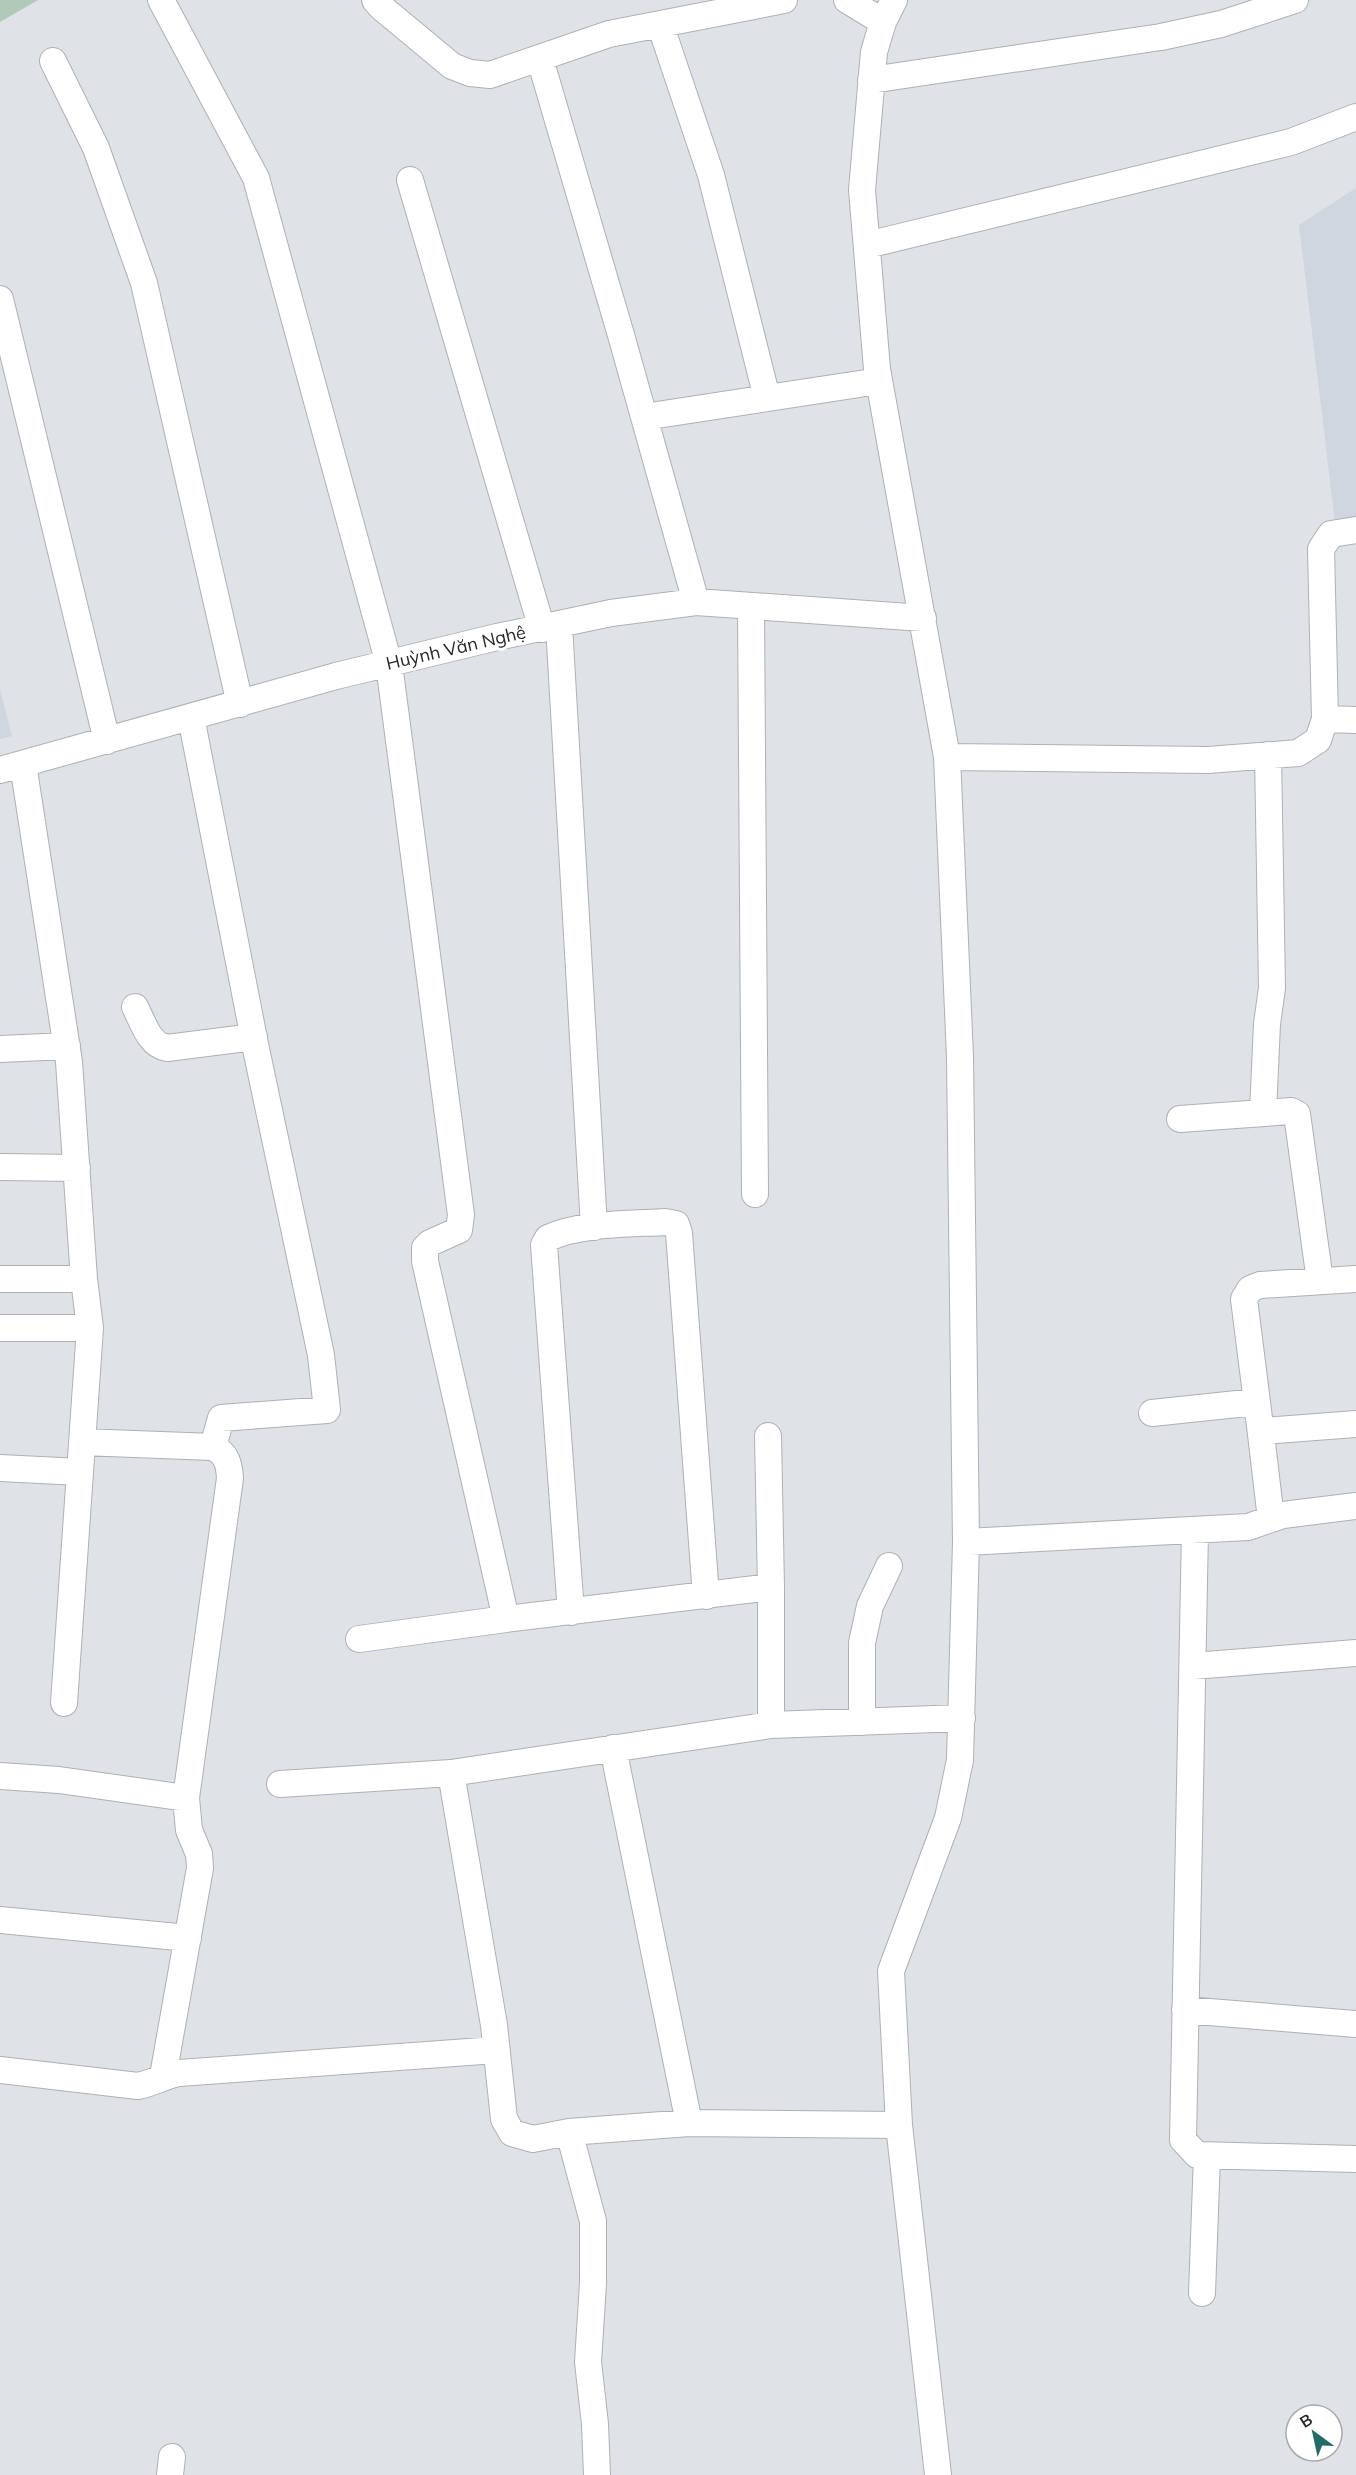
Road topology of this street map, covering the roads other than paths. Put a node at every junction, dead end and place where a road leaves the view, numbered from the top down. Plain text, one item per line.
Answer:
1 (161, 0) edge
2 (375, 0) edge
3 (784, 0) edge
4 (848, 0) edge
5 (1295, 0) edge
6 (695, 9) edge
7 (889, 11) edge
8 (660, 24) junction
9 (540, 58) junction
10 (53, 61) dead end
11 (871, 80) junction
12 (1356, 117) edge
13 (410, 180) dead end
14 (867, 245) junction
15 (0, 299) edge
16 (879, 381) junction
17 (767, 398) junction
18 (644, 417) junction
19 (1356, 530) edge
20 (696, 602) junction
21 (751, 606) junction
22 (923, 618) junction
23 (550, 627) junction
24 (389, 664) junction
25 (240, 704) junction
26 (191, 717) junction
27 (1325, 719) junction
28 (1356, 720) edge
29 (107, 741) junction
30 (1268, 755) junction
31 (947, 757) junction
32 (12, 767) edge
33 (135, 1007) dead end
34 (254, 1038) junction
35 (67, 1046) junction
36 (0, 1049) edge
37 (1263, 1112) junction
38 (1180, 1119) dead end
39 (0, 1167) edge
40 (77, 1168) junction
41 (754, 1194) dead end
42 (594, 1227) junction
43 (0, 1279) edge
44 (84, 1279) junction
45 (1356, 1279) edge
46 (1320, 1281) junction
47 (0, 1328) edge
48 (90, 1328) junction
49 (1152, 1413) dead end
50 (1258, 1414) junction
51 (1356, 1424) edge
52 (768, 1436) dead end
53 (81, 1442) junction
54 (213, 1447) junction
55 (0, 1468) edge
56 (80, 1472) junction
57 (1356, 1506) edge
58 (1271, 1519) junction
59 (1195, 1531) junction
60 (966, 1542) junction
61 (888, 1566) dead end
62 (771, 1587) junction
63 (706, 1596) junction
64 (571, 1612) junction
65 (506, 1618) junction
66 (359, 1639) dead end
67 (1356, 1653) edge
68 (1192, 1666) junction
69 (64, 1703) dead end
70 (962, 1718) junction
71 (862, 1722) junction
72 (771, 1725) junction
73 (613, 1748) junction
74 (451, 1773) junction
75 (0, 1776) edge
76 (280, 1784) dead end
77 (186, 1798) junction
78 (0, 1920) edge
79 (188, 1938) junction
80 (1185, 2010) junction
81 (1356, 2024) edge
82 (496, 2050) junction
83 (0, 2070) edge
84 (163, 2076) junction
85 (689, 2123) junction
86 (899, 2125) junction
87 (569, 2132) junction
88 (1208, 2156) junction
89 (1356, 2159) edge
90 (1202, 2294) dead end
91 (597, 2475) edge
92 (938, 2475) edge

1 - 24 street
2 - 9 street
3 - 6 street
4 - 7 street
5 - 11 street
6 - 8 street
7 - 11 street
8 - 9 street
8 - 17 street
9 - 18 street
10 - 25 street
11 - 14 street
12 - 14 street
13 - 23 street
14 - 16 street
15 - 29 street
16 - 17 street
16 - 22 street
17 - 18 street
18 - 20 street
19 - 27 street
20 - 21 street, Huỳnh Văn Nghệ
20 - 23 street, Huỳnh Văn Nghệ
21 - 22 street, Huỳnh Văn Nghệ
21 - 41 street
22 - 31 street
23 - 24 street, Huỳnh Văn Nghệ
23 - 42 street
24 - 25 street, Huỳnh Văn Nghệ
24 - 65 street
25 - 26 street, Huỳnh Văn Nghệ
26 - 29 street, Huỳnh Văn Nghệ
26 - 34 street
27 - 28 street
27 - 30 street
29 - 32 street, Huỳnh Văn Nghệ
30 - 31 street
30 - 37 street
31 - 60 street
32 - 35 street
33 - 34 street
34 - 54 street
35 - 36 street
35 - 40 street
37 - 38 street
37 - 46 street
39 - 40 street
40 - 44 street
42 - 63 street
42 - 64 street
43 - 44 street
44 - 48 street
45 - 46 street
46 - 50 street
47 - 48 street
48 - 53 street
49 - 50 street
50 - 51 street
50 - 58 street
52 - 62 street
53 - 54 street
53 - 56 street
54 - 77 street
55 - 56 street
56 - 69 street
57 - 58 street
58 - 59 street
59 - 60 street
59 - 68 street
60 - 70 street
61 - 71 street
62 - 63 street
62 - 72 street
63 - 64 street
64 - 65 street
65 - 66 street
67 - 68 street
68 - 80 street
70 - 71 street
70 - 86 street
71 - 72 street
72 - 73 street
73 - 74 street
73 - 85 street
74 - 76 street
74 - 82 street
75 - 77 street
77 - 79 street
78 - 79 street
79 - 84 street
80 - 81 street
80 - 88 street
82 - 84 street
82 - 87 street
83 - 84 street
85 - 86 street
85 - 87 street
86 - 92 street
87 - 91 street
88 - 89 street
88 - 90 street

